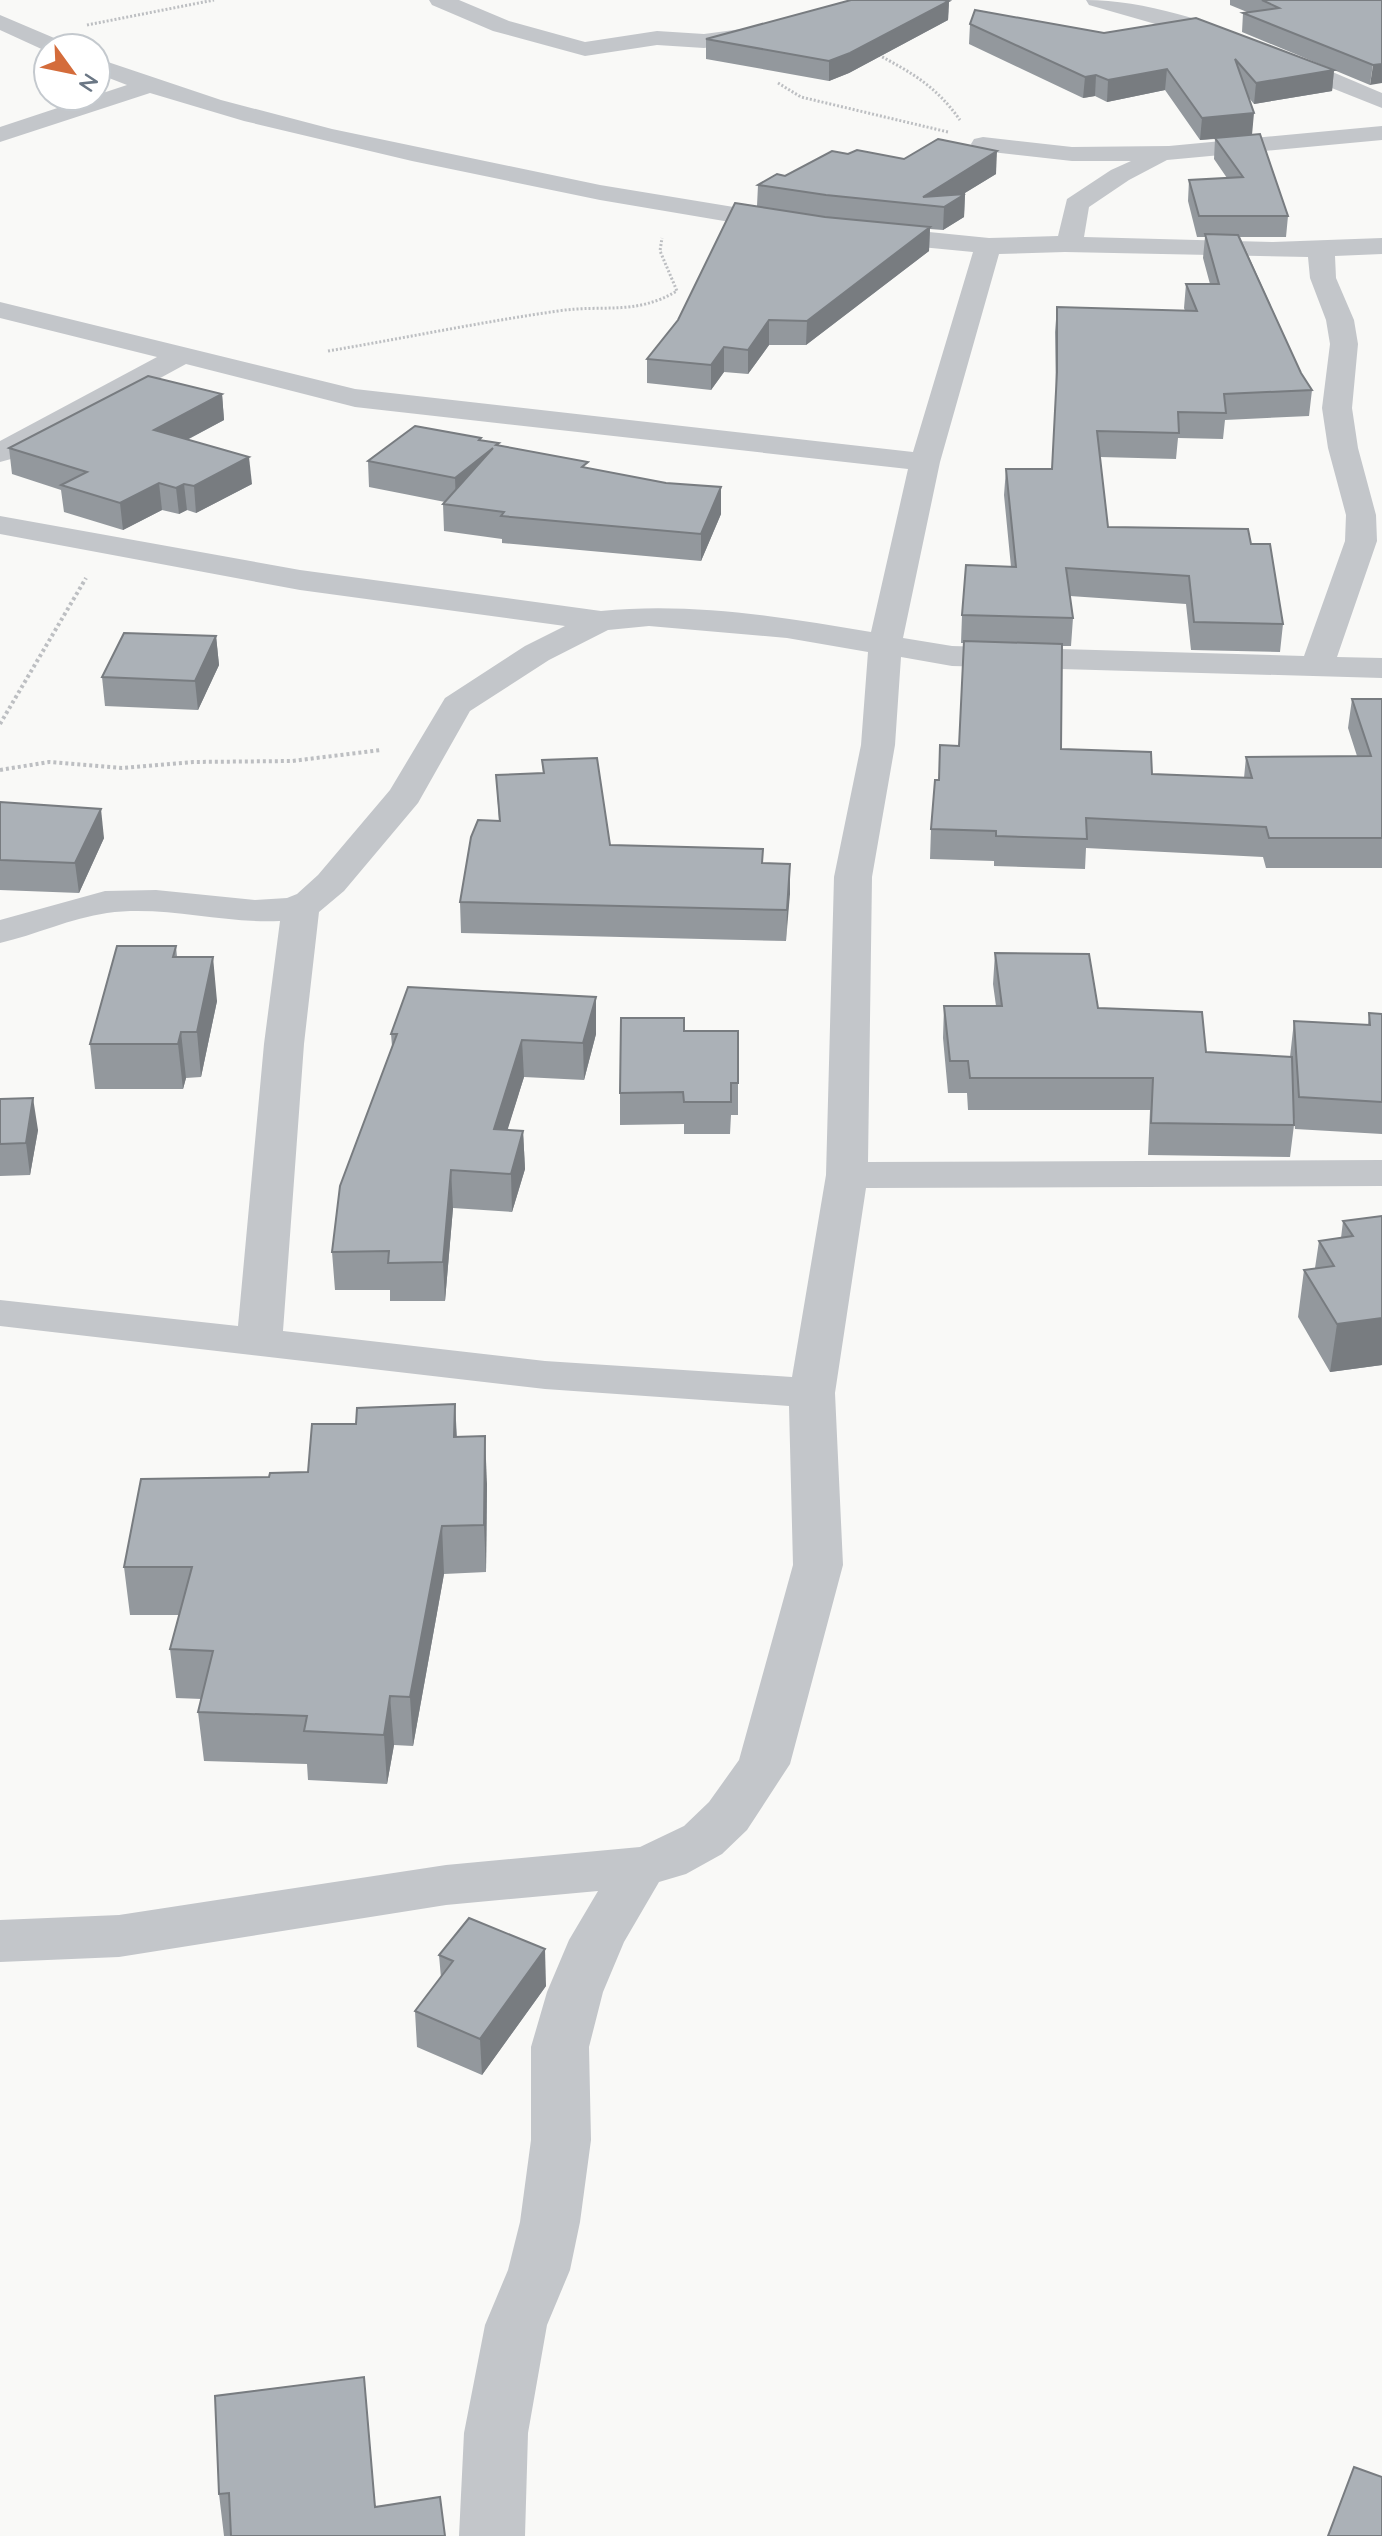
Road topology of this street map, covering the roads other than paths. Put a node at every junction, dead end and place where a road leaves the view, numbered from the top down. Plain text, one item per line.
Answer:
1 (440, 0) edge
2 (1097, 0) edge
3 (7, 25) edge
4 (791, 27) edge
5 (32, 36) edge
6 (112, 71) edge
7 (148, 86) junction
8 (1382, 101) edge
9 (1382, 133) edge
10 (0, 135) edge
11 (983, 144) road end
12 (1169, 153) junction
13 (810, 227) edge
14 (851, 232) edge
15 (1065, 244) junction
16 (989, 246) junction
17 (1382, 246) edge
18 (1321, 248) junction
19 (0, 310) edge
20 (182, 355) junction
21 (0, 453) edge
22 (925, 462) junction
23 (0, 525) edge
24 (601, 621) junction
25 (885, 646) junction
26 (1317, 666) junction
27 (1382, 668) edge
28 (301, 907) junction
29 (0, 932) edge
30 (1382, 1173) edge
31 (847, 1175) junction
32 (0, 1313) edge
33 (259, 1344) junction
34 (812, 1393) junction
35 (640, 1867) junction
36 (0, 1941) edge
37 (492, 2536) edge

1 - 4 street
2 - 8 street
3 - 5 street
6 - 7 street
7 - 10 street
7 - 13 street
9 - 12 street
11 - 12 street
12 - 15 street
14 - 16 street
15 - 16 street
15 - 18 street
16 - 22 street
17 - 18 street
18 - 26 street
19 - 20 street
20 - 21 street
20 - 22 street
22 - 25 street
23 - 24 street
24 - 25 street
24 - 28 street
25 - 26 street
25 - 31 street
26 - 27 street
28 - 29 street
28 - 33 street
30 - 31 street
31 - 34 street
32 - 33 street
33 - 34 street
34 - 35 street
35 - 36 street
35 - 37 street

